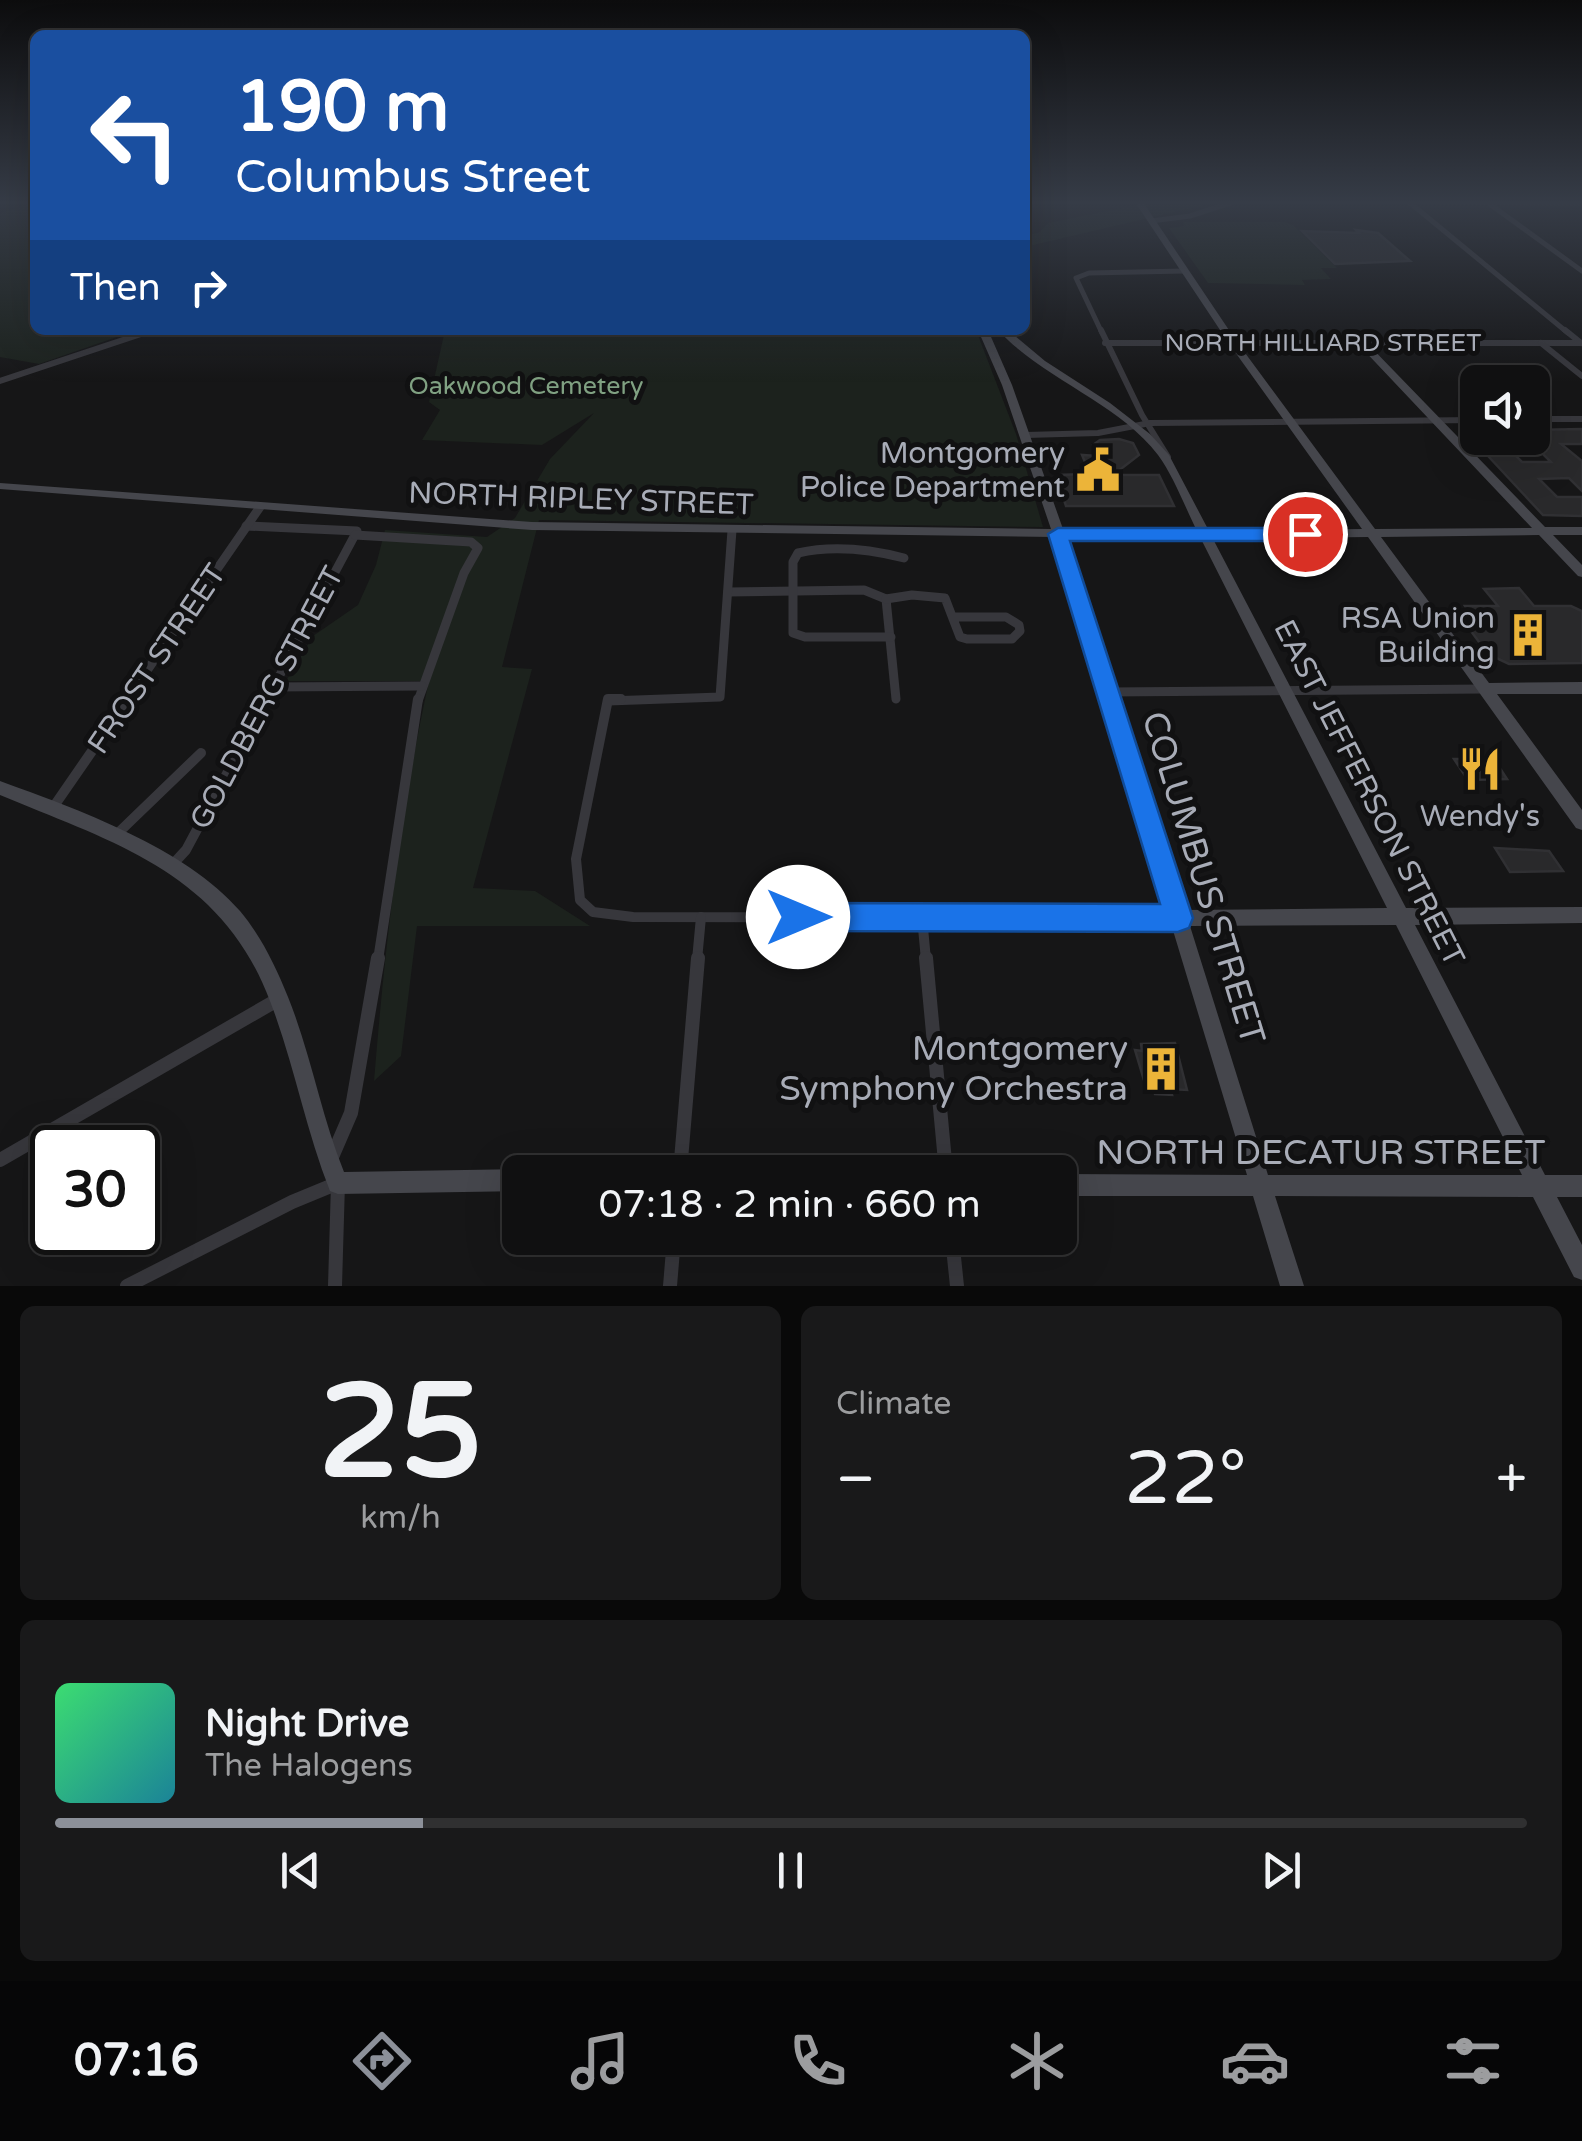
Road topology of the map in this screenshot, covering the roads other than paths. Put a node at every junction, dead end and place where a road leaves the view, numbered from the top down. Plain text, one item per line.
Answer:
1 (1178, 262) edge
2 (1482, 262) edge
3 (1184, 271) junction
4 (138, 335) edge
5 (984, 335) edge
6 (1008, 335) edge
7 (1105, 343) junction
8 (1233, 343) junction
9 (1541, 343) junction
10 (1581, 343) edge
11 (1362, 344) junction
12 (1032, 356) junction
13 (1000, 367) junction
14 (1582, 376) edge
15 (0, 381) edge
16 (1550, 419) edge
17 (1582, 419) edge
18 (1290, 420) junction
19 (1435, 420) junction
20 (1460, 420) edge
21 (1150, 423) junction
22 (1131, 424) junction
23 (1026, 435) junction
24 (1173, 472) junction
25 (0, 486) edge
26 (260, 507) junction
27 (246, 526) junction
28 (732, 530) junction
29 (1582, 531) edge
30 (1543, 532) junction
31 (356, 533) junction
32 (1058, 534) junction
33 (1372, 534) junction
34 (1204, 535) junction
35 (904, 558) dead end
36 (1582, 573) edge
37 (792, 591) junction
38 (728, 592) junction
39 (886, 599) junction
40 (955, 617) junction
41 (890, 638) junction
42 (422, 686) junction
43 (272, 687) junction
44 (1582, 688) edge
45 (1484, 689) junction
46 (1286, 691) junction
47 (1108, 692) junction
48 (896, 699) dead end
49 (201, 753) dead end
50 (0, 788) edge
51 (52, 809) junction
52 (1582, 823) edge
53 (116, 835) junction
54 (174, 863) junction
55 (1582, 915) edge
56 (1402, 916) junction
57 (701, 917) junction
58 (922, 917) junction
59 (1178, 918) junction
60 (279, 1000) junction
61 (681, 1155) edge
62 (944, 1155) edge
63 (0, 1160) edge
64 (329, 1164) junction
65 (502, 1180) edge
66 (338, 1183) junction
67 (1077, 1185) edge
68 (1540, 1186) junction
69 (1582, 1186) edge
70 (1262, 1187) junction
71 (673, 1255) edge
72 (954, 1255) edge
73 (1582, 1270) edge
74 (127, 1286) edge
75 (335, 1286) edge
76 (670, 1286) edge
77 (957, 1286) edge
78 (1292, 1286) edge

1 - 3 main road
2 - 10 street
3 - 7 street, EAST JEFFERSON STREET
3 - 8 main road
4 - 15 street
5 - 13 main road
6 - 12 main road
7 - 8 street, NORTH HILLIARD STREET
7 - 21 street, EAST JEFFERSON STREET
8 - 11 street, NORTH HILLIARD STREET
8 - 18 main road
9 - 10 street, NORTH HILLIARD STREET
9 - 11 street, NORTH HILLIARD STREET
9 - 14 street
11 - 19 main road
12 - 13 main road
12 - 22 main road
13 - 23 main road
16 - 17 street
18 - 19 street
18 - 21 street
18 - 33 main road
19 - 20 street
19 - 30 main road
21 - 22 street
21 - 24 street, EAST JEFFERSON STREET
22 - 23 street
22 - 24 main road
23 - 32 main road, COLUMBUS STREET
24 - 34 main road, EAST JEFFERSON STREET
25 - 26 main road, NORTH RIPLEY STREET
26 - 27 street, FROST STREET
26 - 28 main road, NORTH RIPLEY STREET
27 - 31 street
27 - 51 street, FROST STREET
28 - 32 main road, NORTH RIPLEY STREET
28 - 38 street
29 - 30 main road, NORTH RIPLEY STREET
30 - 33 main road, NORTH RIPLEY STREET
30 - 36 main road
31 - 42 street
31 - 43 street, GOLDBERG STREET
32 - 34 main road, NORTH RIPLEY STREET
32 - 47 main road, COLUMBUS STREET
33 - 34 main road, NORTH RIPLEY STREET
33 - 45 main road
34 - 46 main road, EAST JEFFERSON STREET
35 - 37 street
37 - 38 street
37 - 39 street
37 - 41 street
38 - 57 street
39 - 40 street
39 - 41 street
40 - 40 street
41 - 48 street
42 - 43 street
42 - 64 street
43 - 54 street, GOLDBERG STREET
44 - 45 main road
45 - 46 street
45 - 52 main road
46 - 47 street
46 - 56 main road, EAST JEFFERSON STREET
47 - 59 main road, COLUMBUS STREET
49 - 53 street
50 - 51 main road
51 - 53 main road
53 - 54 main road
54 - 60 main road
55 - 56 main road
56 - 59 main road
56 - 68 main road, EAST JEFFERSON STREET
57 - 58 street
57 - 61 street
58 - 59 street
58 - 62 street
59 - 70 main road, COLUMBUS STREET
60 - 63 street
60 - 64 main road
64 - 66 main road
65 - 66 main road
66 - 74 street
66 - 75 street
67 - 70 main road, NORTH DECATUR STREET
68 - 69 main road, NORTH DECATUR STREET
68 - 70 main road, NORTH DECATUR STREET
68 - 73 main road, EAST JEFFERSON STREET
70 - 78 main road, COLUMBUS STREET
71 - 76 street
72 - 77 street

